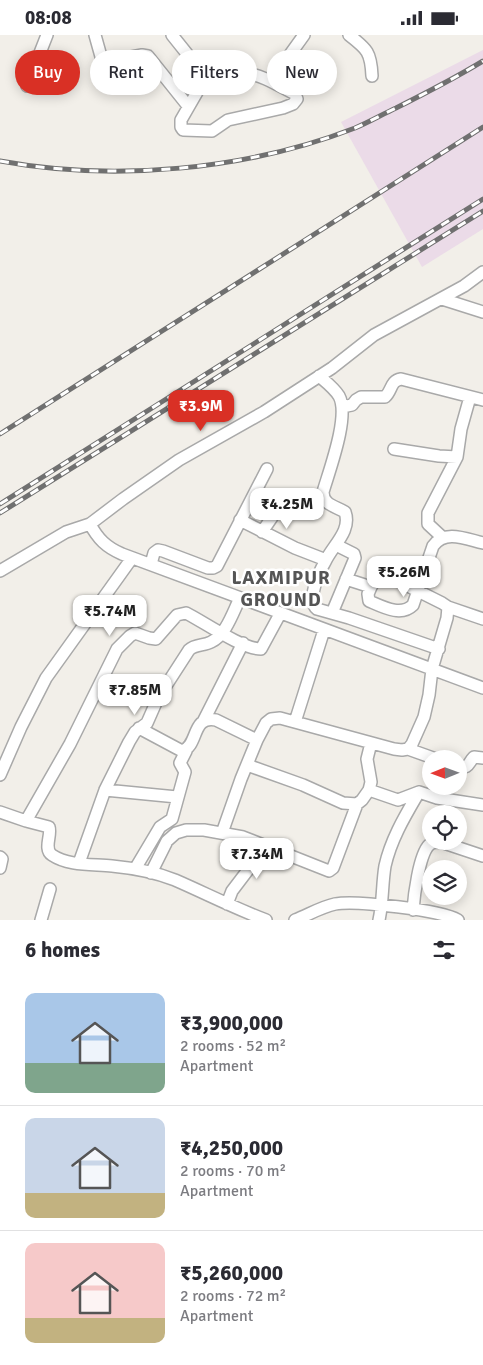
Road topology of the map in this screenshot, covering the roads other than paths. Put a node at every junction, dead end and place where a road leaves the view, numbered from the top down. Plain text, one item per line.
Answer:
1 (47, 35) edge
2 (95, 35) edge
3 (172, 35) edge
4 (304, 35) edge
5 (349, 35) edge
6 (41, 50) edge
7 (184, 50) edge
8 (293, 50) edge
9 (372, 76) dead end
10 (195, 95) edge
11 (295, 95) edge
12 (188, 106) junction
13 (483, 272) edge
14 (442, 299) junction
15 (483, 312) edge
16 (319, 376) junction
17 (470, 397) junction
18 (483, 401) edge
19 (342, 407) junction
20 (394, 449) dead end
21 (457, 457) junction
22 (267, 469) dead end
23 (323, 499) junction
24 (240, 520) junction
25 (90, 524) junction
26 (262, 532) junction
27 (442, 537) junction
28 (483, 543) edge
29 (336, 545) junction
30 (132, 558) junction
31 (326, 560) junction
32 (151, 564) junction
33 (0, 571) edge
34 (346, 579) junction
35 (371, 587) junction
36 (418, 591) junction
37 (240, 598) junction
38 (448, 607) junction
39 (332, 613) junction
40 (280, 614) junction
41 (483, 619) edge
42 (324, 630) junction
43 (221, 633) junction
44 (243, 643) junction
45 (436, 657) junction
46 (483, 688) edge
47 (204, 720) junction
48 (296, 722) junction
49 (139, 728) junction
50 (257, 740) junction
51 (371, 743) junction
52 (408, 749) junction
53 (186, 751) junction
54 (422, 754) edge
55 (483, 758) edge
56 (247, 765) junction
57 (468, 767) edge
58 (0, 775) edge
59 (105, 790) junction
60 (369, 790) junction
61 (419, 793) junction
62 (177, 797) junction
63 (357, 804) junction
64 (483, 805) edge
65 (0, 812) edge
66 (26, 821) junction
67 (222, 833) junction
68 (261, 844) junction
69 (483, 856) edge
70 (0, 857) edge
71 (79, 863) junction
72 (0, 868) edge
73 (135, 869) junction
74 (151, 873) junction
75 (50, 889) dead end
76 (227, 904) junction
77 (382, 905) junction
78 (413, 910) junction
79 (436, 917) edge
80 (41, 920) edge
81 (266, 920) edge
82 (295, 920) edge
83 (379, 920) edge
84 (458, 920) edge

1 - 6 street
2 - 12 street
3 - 7 street
4 - 8 street
5 - 9 street
10 - 12 street
11 - 12 street
13 - 14 street
14 - 15 street
14 - 16 street
16 - 19 street
16 - 25 street
17 - 18 street
17 - 19 street
17 - 21 street
19 - 23 street
20 - 21 street
21 - 27 street
22 - 24 street
23 - 26 street
23 - 29 street
24 - 26 street
24 - 32 street
25 - 30 street
25 - 33 street
26 - 31 street
27 - 28 street
27 - 36 street
29 - 31 street
29 - 34 street
30 - 32 street
30 - 58 street
31 - 39 street
32 - 37 street
34 - 35 street
34 - 39 street
35 - 36 street
35 - 36 street
36 - 38 street
37 - 40 street
37 - 43 street
38 - 41 street
38 - 45 street
39 - 45 street
40 - 42 street
40 - 44 street
42 - 45 street
42 - 48 street
43 - 44 street
43 - 49 street
43 - 66 street
44 - 47 street
45 - 46 street
45 - 52 street
47 - 50 street
47 - 53 street
48 - 50 street
48 - 51 street
49 - 53 street
49 - 59 street
50 - 56 street
51 - 52 street
51 - 60 street
52 - 54 street
53 - 62 street
55 - 57 street
56 - 63 street
56 - 67 street
59 - 62 street
59 - 71 street
60 - 61 street
60 - 63 street
61 - 64 street
61 - 77 street
62 - 73 street
63 - 68 street
65 - 66 street
66 - 71 street
67 - 68 street
67 - 74 street
68 - 76 street
69 - 78 street
70 - 72 street
71 - 73 street
73 - 74 street
74 - 76 street
75 - 80 street
76 - 81 street
77 - 78 street
77 - 82 street
77 - 83 street
78 - 79 street
79 - 84 street

